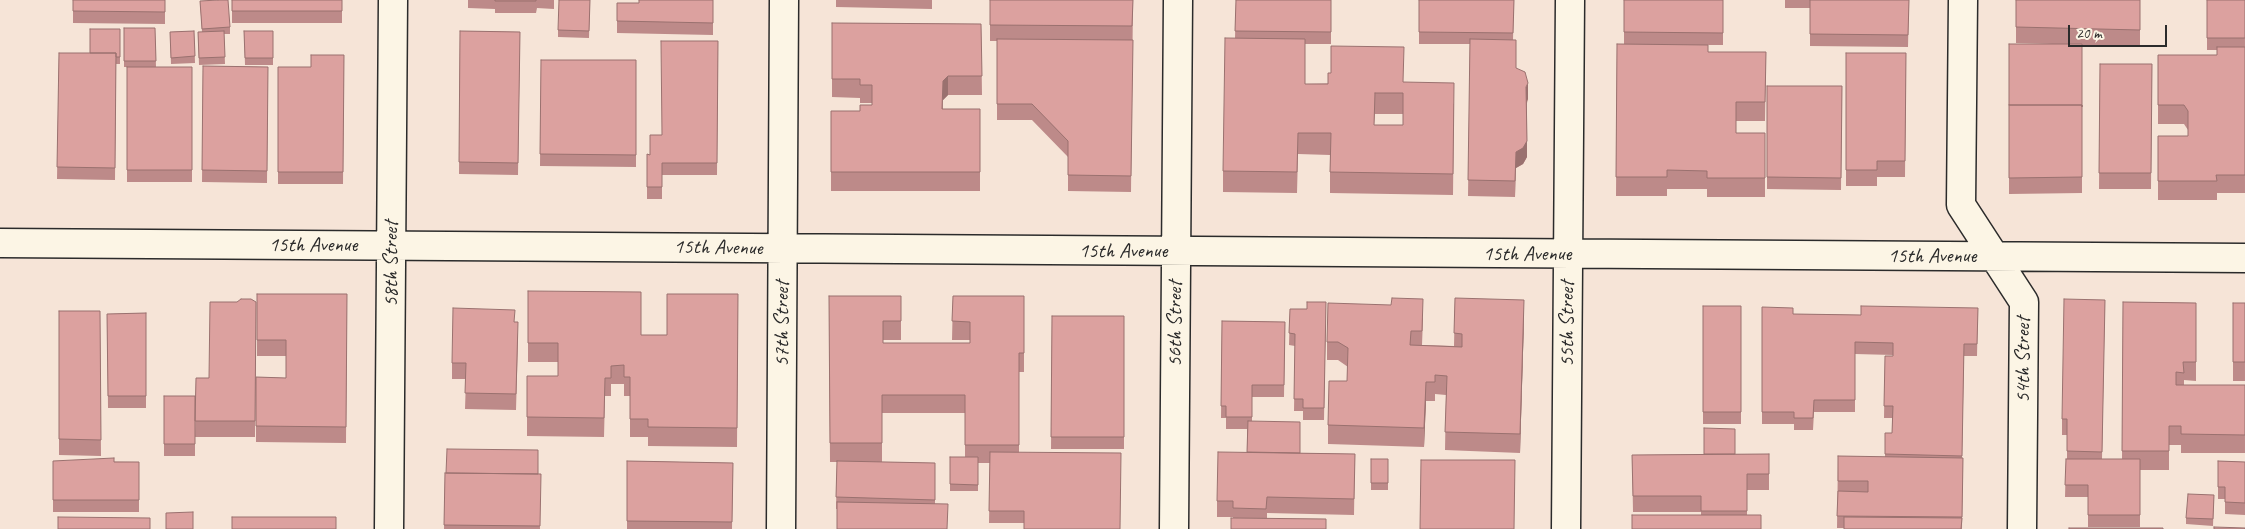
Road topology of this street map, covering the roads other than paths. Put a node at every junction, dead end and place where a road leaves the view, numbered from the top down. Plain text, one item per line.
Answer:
1 (393, 0) edge
2 (784, 0) edge
3 (1178, 0) edge
4 (1570, 0) edge
5 (1963, 0) edge
6 (0, 243) edge
7 (391, 246) junction
8 (782, 249) junction
9 (1176, 251) junction
10 (1568, 254) junction
11 (1994, 256) junction
12 (2245, 258) edge
13 (389, 529) edge
14 (781, 529) edge
15 (1174, 529) edge
16 (1566, 529) edge
17 (2022, 529) edge

1 - 7 street, 58th Street
2 - 8 street, 57th Street
3 - 9 street, 56th Street
4 - 10 street, 55th Street
5 - 11 street, 54th Street
6 - 7 street, 15th Avenue
7 - 8 street, 15th Avenue
7 - 13 street, 58th Street
8 - 9 street, 15th Avenue
8 - 14 street, 57th Street
9 - 10 street, 15th Avenue
9 - 15 street, 56th Street
10 - 11 street, 15th Avenue
10 - 16 street, 55th Street
11 - 12 street, 15th Avenue
11 - 17 street, 54th Street

